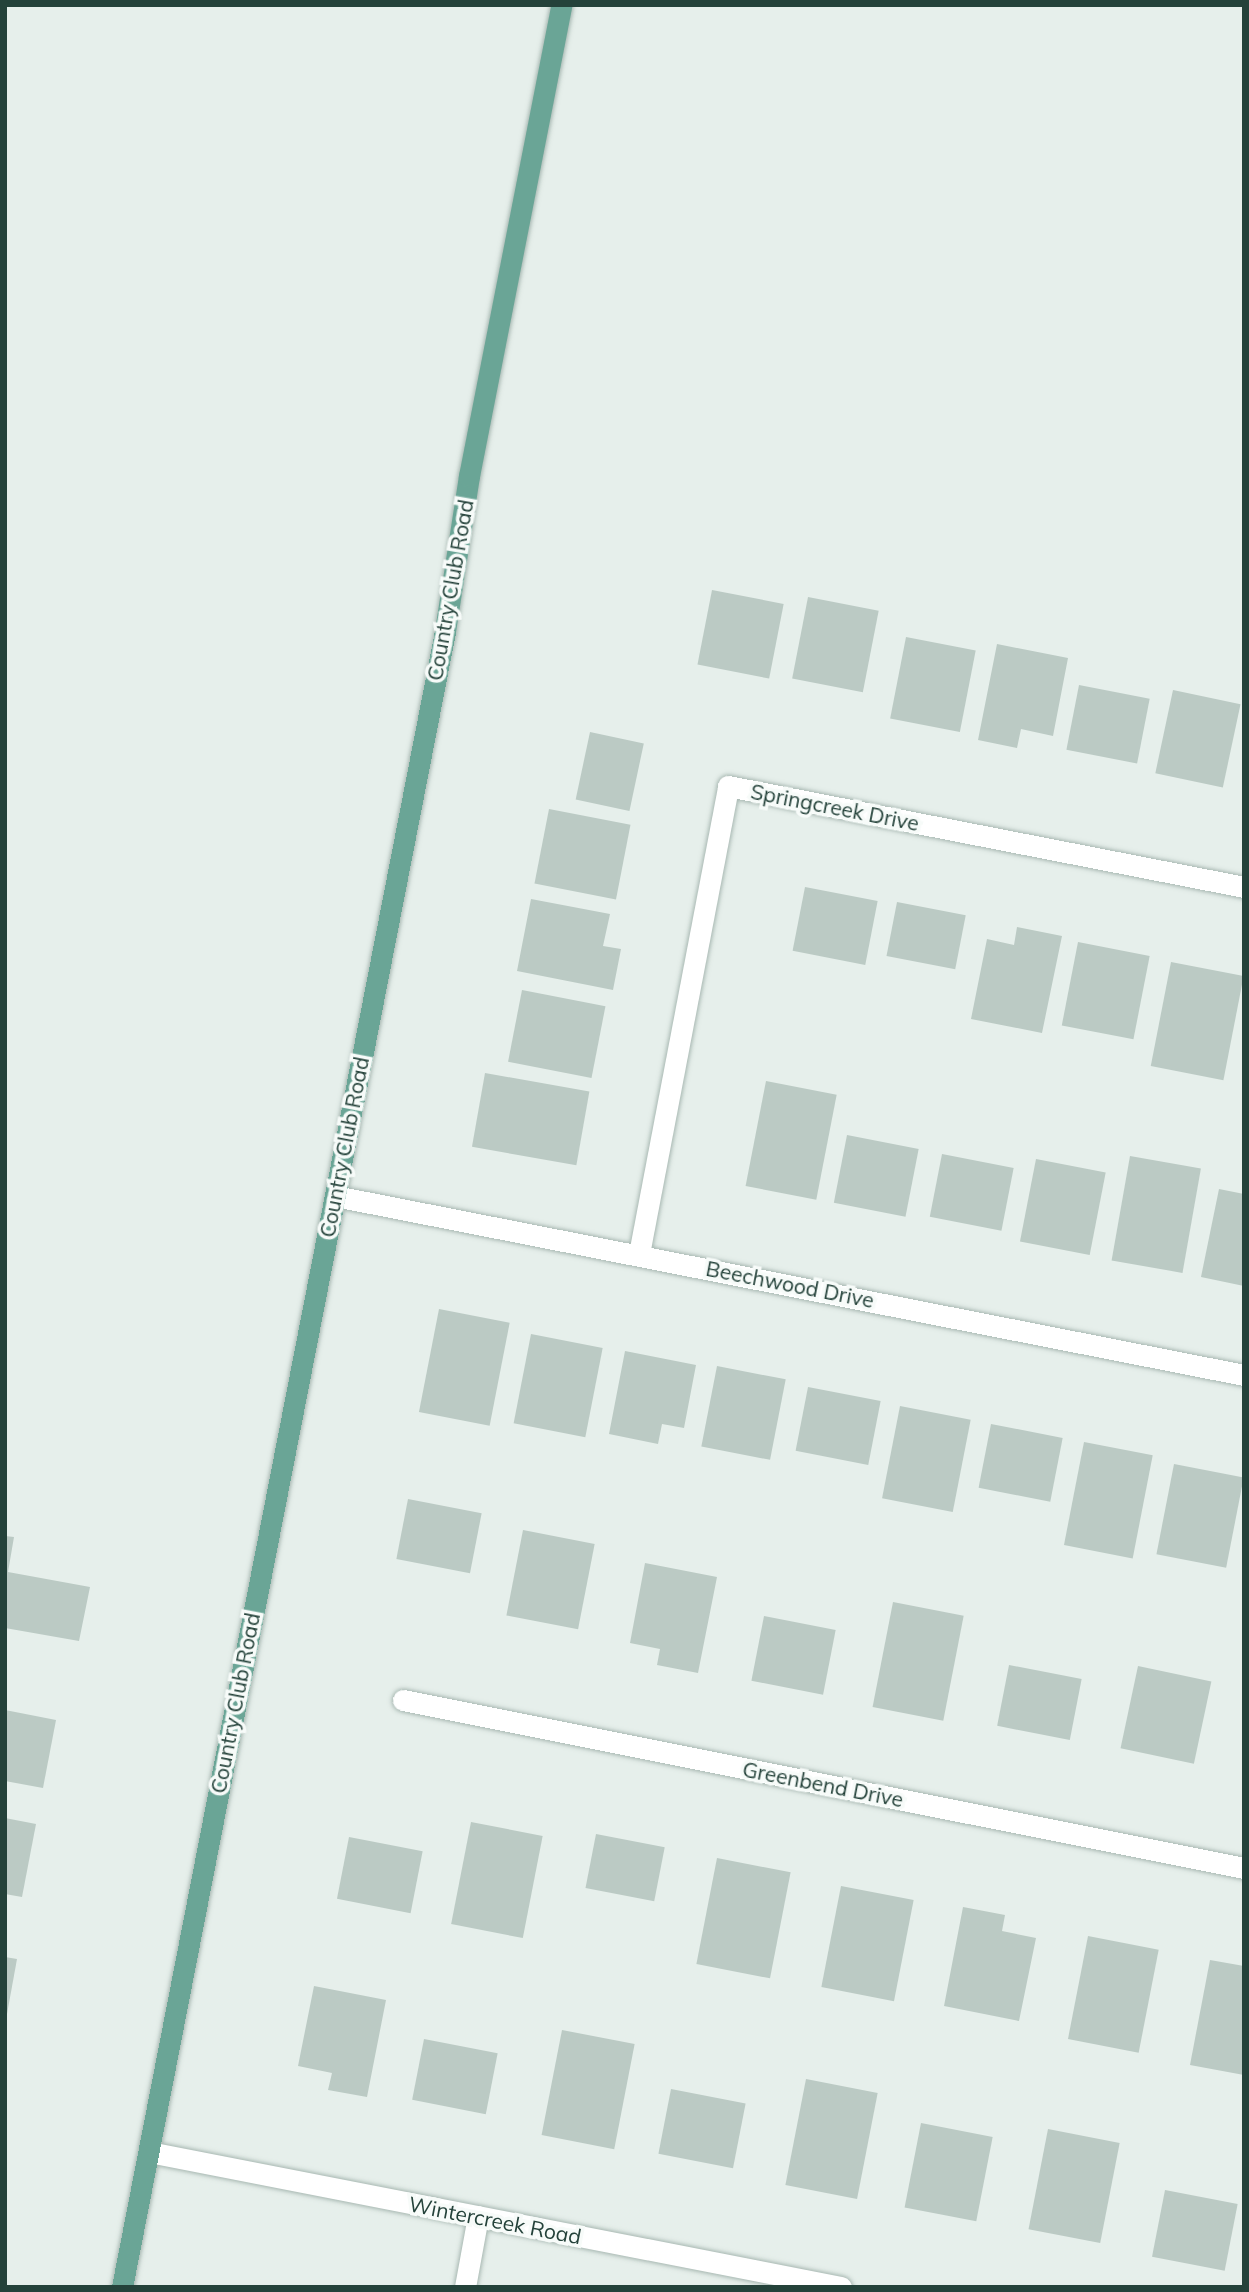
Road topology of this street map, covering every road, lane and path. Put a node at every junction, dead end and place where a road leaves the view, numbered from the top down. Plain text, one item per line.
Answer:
1 (561, 5) edge
2 (1244, 887) edge
3 (335, 1196) junction
4 (639, 1254) junction
5 (1244, 1375) edge
6 (403, 1700) dead end
7 (1244, 1868) edge
8 (149, 2152) junction
9 (478, 2216) junction
10 (122, 2287) edge
11 (465, 2287) edge
12 (841, 2287) edge

1 - 3 main road, Country Club Road
2 - 4 street, Springcreek Drive
3 - 4 street, Beechwood Drive
3 - 8 main road, Country Club Road
4 - 5 street, Beechwood Drive
6 - 7 street, Greenbend Drive
8 - 9 street, Wintercreek Road
8 - 10 main road, Country Club Road
9 - 11 street
9 - 12 street, Wintercreek Road

